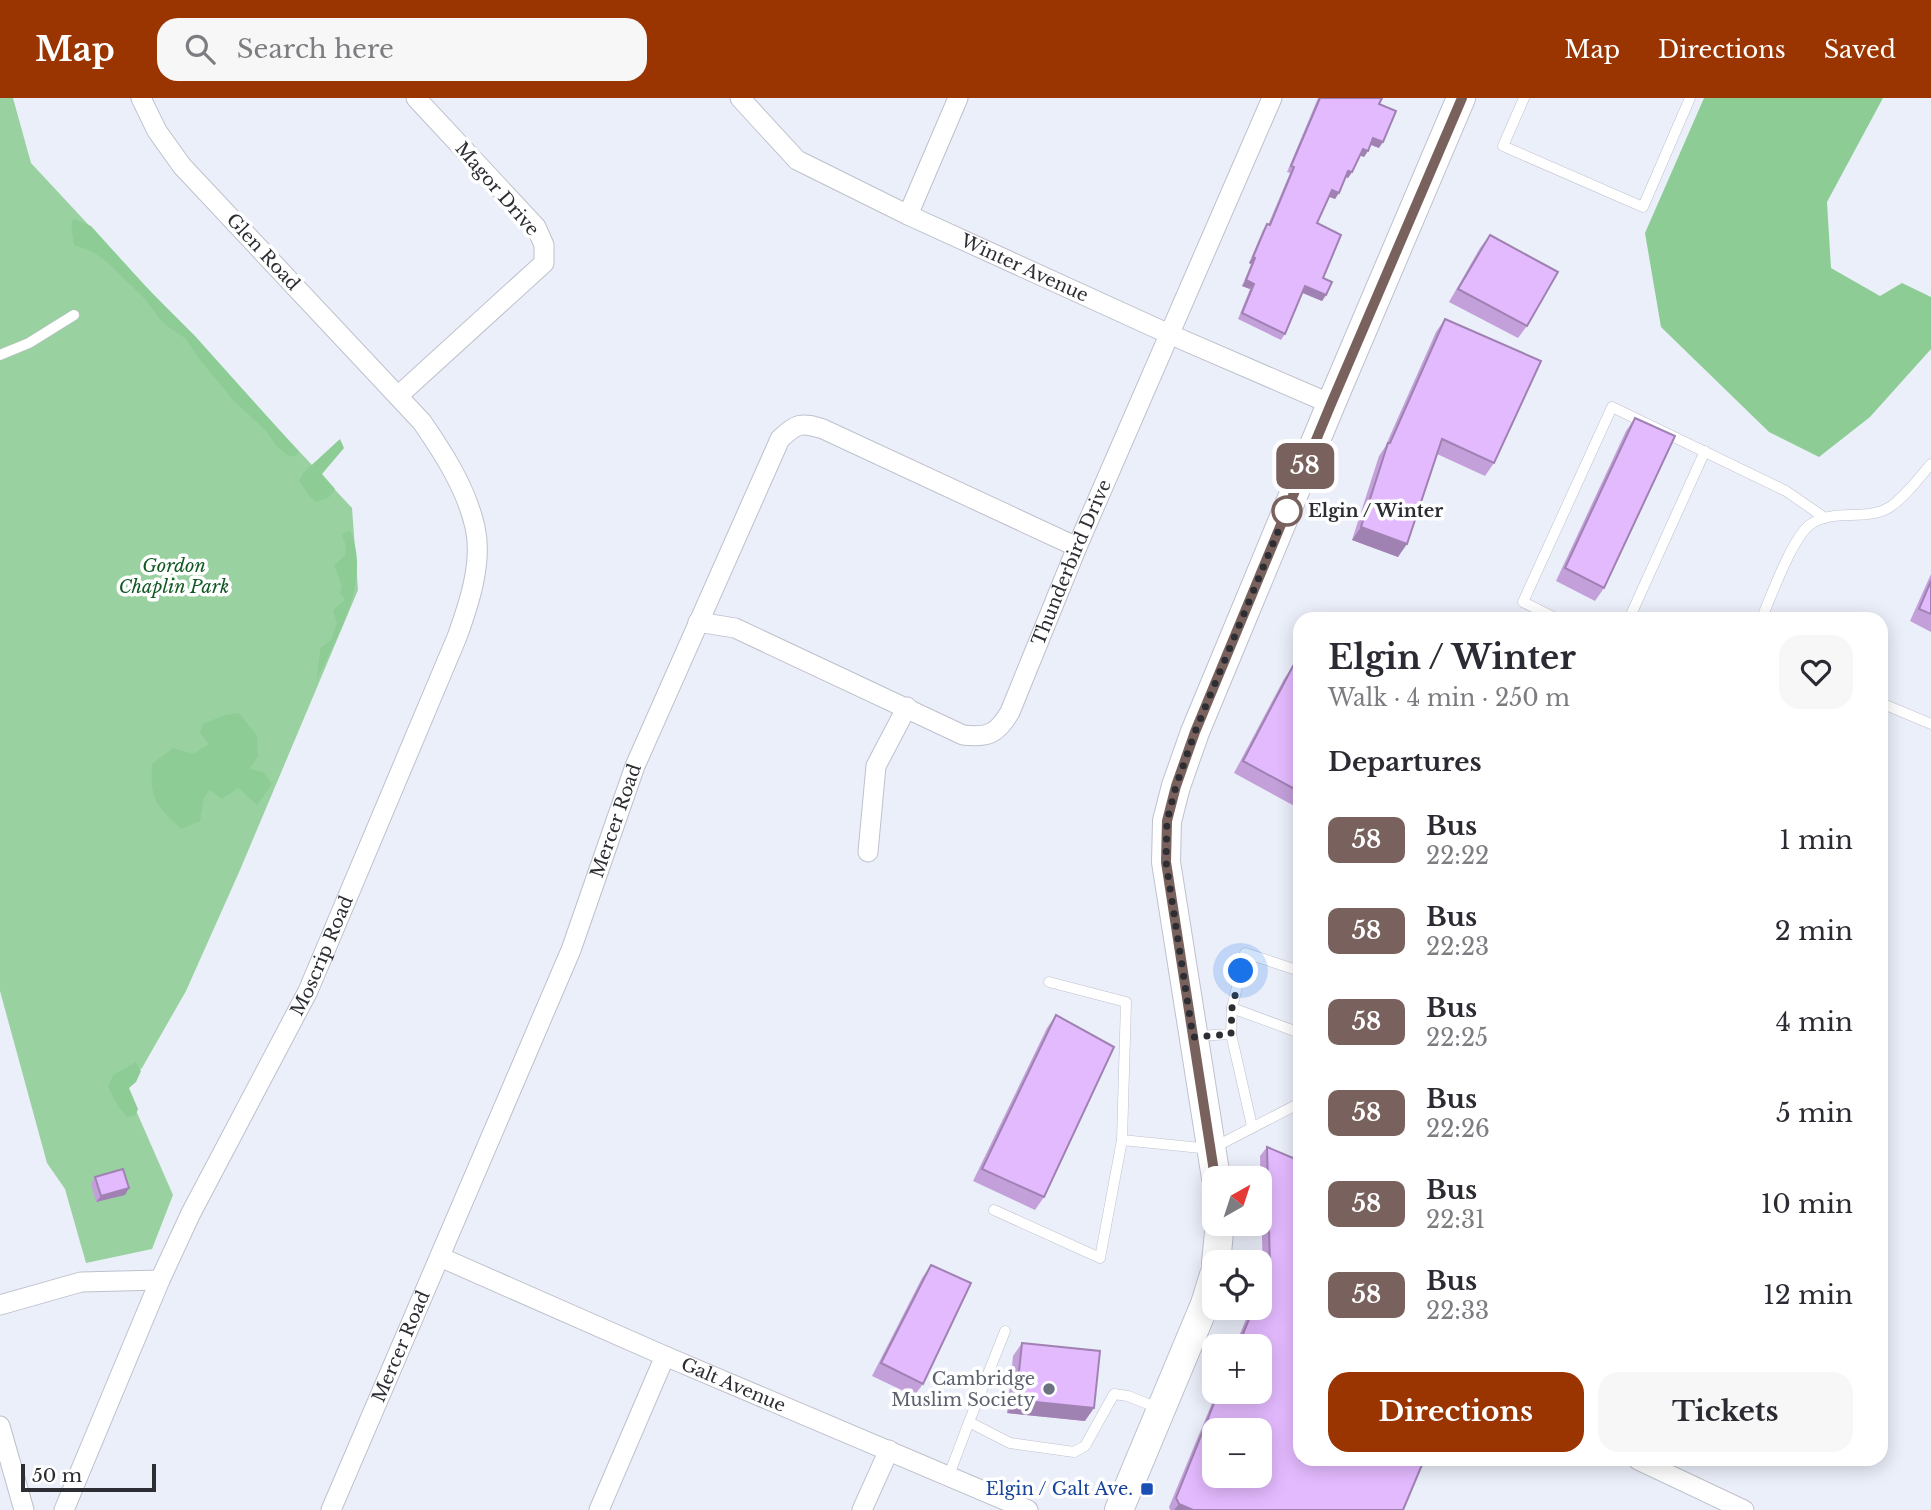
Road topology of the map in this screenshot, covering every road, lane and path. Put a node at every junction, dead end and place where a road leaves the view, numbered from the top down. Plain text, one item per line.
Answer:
1 (141, 98) edge
2 (416, 98) edge
3 (740, 98) edge
4 (958, 98) edge
5 (1272, 98) edge
6 (1461, 98) edge
7 (1524, 98) edge
8 (1690, 98) edge
9 (908, 215) junction
10 (74, 315) dead end
11 (1169, 334) junction
12 (0, 355) edge
13 (398, 396) junction
14 (1331, 404) junction
15 (1704, 451) junction
16 (1931, 464) edge
17 (1825, 517) junction
18 (1077, 547) junction
19 (1544, 612) edge
20 (1633, 612) edge
21 (1765, 612) edge
22 (698, 622) junction
23 (907, 707) junction
24 (1888, 707) edge
25 (1931, 724) edge
26 (869, 852) dead end
27 (1293, 969) edge
28 (1049, 982) dead end
29 (1232, 1008) junction
30 (1293, 1030) edge
31 (1231, 1034) junction
32 (1193, 1037) junction
33 (1293, 1106) edge
34 (1252, 1126) junction
35 (1122, 1140) junction
36 (1211, 1149) junction
37 (1214, 1166) edge
38 (994, 1210) dead end
39 (440, 1257) junction
40 (160, 1280) junction
41 (0, 1306) edge
42 (1202, 1311) edge
43 (1004, 1331) dead end
44 (665, 1356) junction
45 (1162, 1409) junction
46 (969, 1422) junction
47 (0, 1426) edge
48 (889, 1450) junction
49 (1651, 1466) edge
50 (949, 1475) junction
51 (24, 1510) edge
52 (64, 1510) edge
53 (331, 1510) edge
54 (599, 1510) edge
55 (862, 1510) edge
56 (1028, 1510) edge
57 (1119, 1510) edge
58 (1744, 1510) edge

1 - 13 street, Glen Road
2 - 13 street, Magor Drive
3 - 9 street, Winter Avenue
4 - 9 street
5 - 11 street, Thunderbird Drive
6 - 14 street
7 - 8 lane
9 - 11 street, Winter Avenue
10 - 12 lane
11 - 14 street, Winter Avenue
11 - 18 street, Thunderbird Drive
13 - 40 street, Moscrip Road
14 - 32 street
15 - 17 lane
15 - 19 lane
15 - 20 lane
16 - 17 lane
17 - 21 lane
18 - 22 street, Mercer Road
18 - 23 street, Thunderbird Drive
22 - 23 street, Thunderbird Drive
22 - 39 street, Mercer Road
23 - 26 street
24 - 25 lane
27 - 29 lane
28 - 35 lane
29 - 30 lane
29 - 31 lane
31 - 32 lane
31 - 34 lane
32 - 36 street
33 - 34 lane
34 - 36 lane
35 - 36 lane
35 - 38 lane
36 - 37 street
39 - 44 street, Galt Avenue
39 - 53 street, Mercer Road
40 - 41 street
40 - 52 street, Moscrip Road
42 - 45 street
43 - 46 lane
44 - 48 street, Galt Avenue
44 - 54 street
45 - 46 lane
45 - 57 street
46 - 50 lane
47 - 51 street
48 - 50 street, Galt Avenue
48 - 55 street
49 - 58 street
50 - 56 street, Galt Avenue

